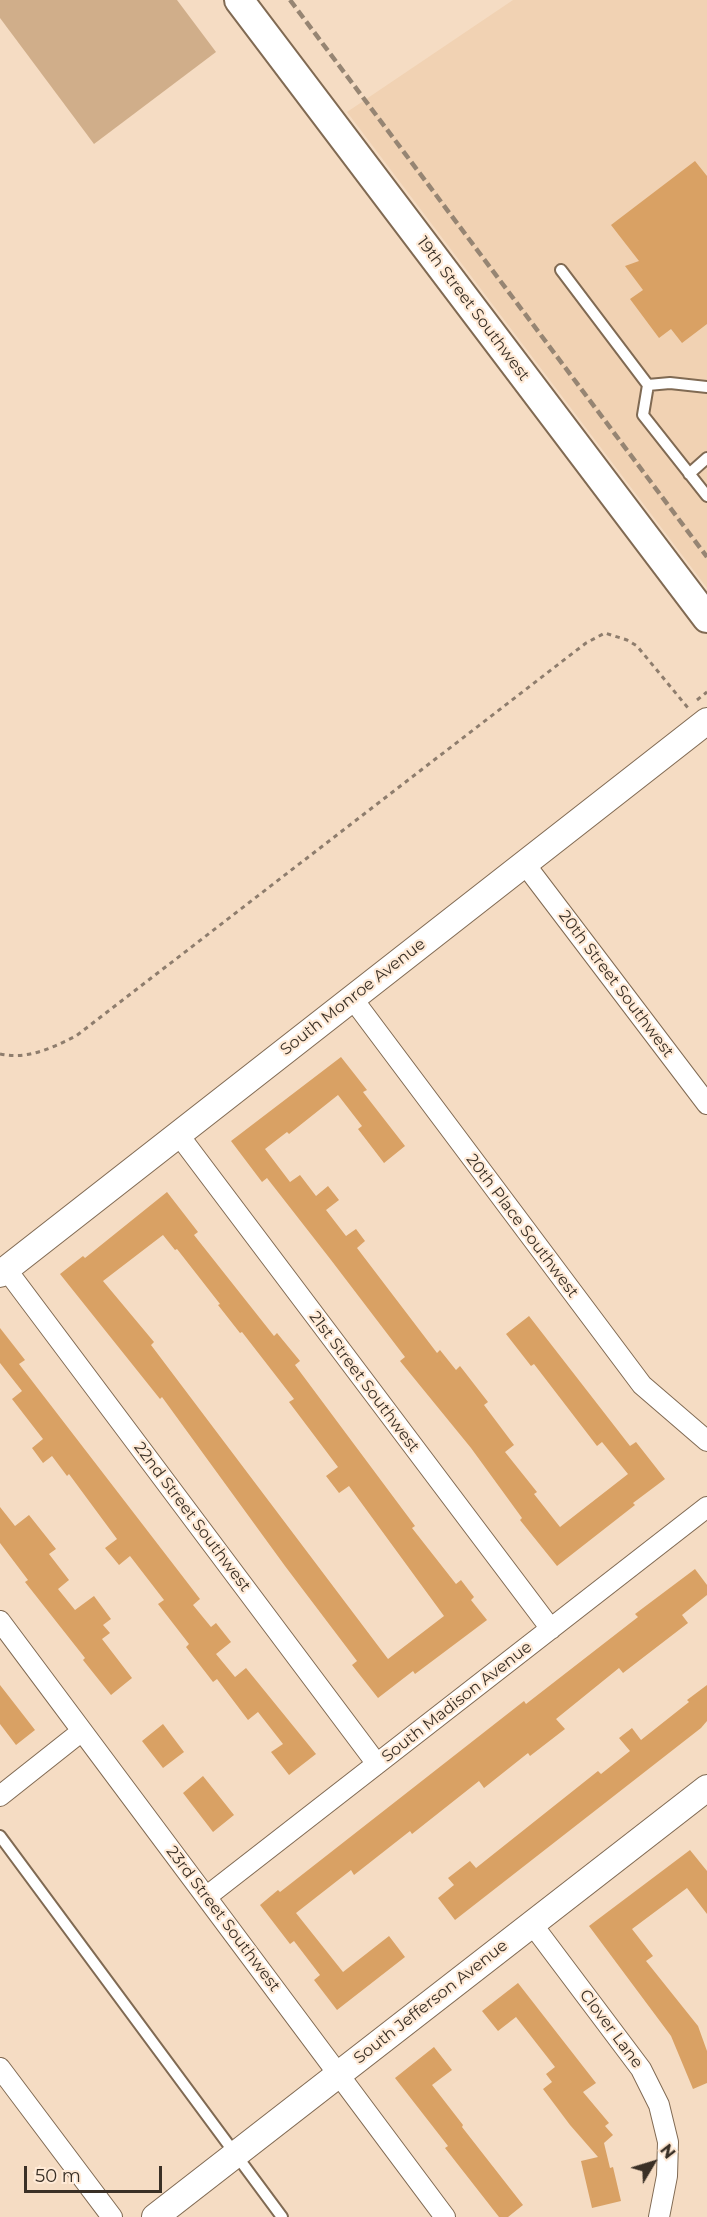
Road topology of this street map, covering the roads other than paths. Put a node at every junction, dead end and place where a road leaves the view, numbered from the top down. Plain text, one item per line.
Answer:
1 (239, 0) edge
2 (561, 270) dead end
3 (648, 385) junction
4 (707, 387) edge
5 (707, 458) edge
6 (689, 474) junction
7 (707, 496) edge
8 (707, 618) edge
9 (702, 719) edge
10 (524, 863) junction
11 (352, 998) junction
12 (707, 1104) edge
13 (178, 1134) junction
14 (3, 1271) edge
15 (707, 1441) edge
16 (707, 1507) edge
17 (0, 1621) edge
18 (551, 1629) junction
19 (82, 1731) junction
20 (377, 1764) junction
21 (706, 1791) edge
22 (0, 1796) edge
23 (0, 1836) edge
24 (206, 1897) junction
25 (532, 1924) junction
26 (0, 2068) edge
27 (338, 2074) junction
28 (236, 2154) junction
29 (112, 2217) edge
30 (155, 2217) edge
31 (282, 2217) edge
32 (445, 2217) edge
33 (659, 2217) edge

1 - 8 main road, 19th Street Southwest
2 - 3 lane
3 - 4 lane
3 - 6 lane
5 - 6 lane
6 - 7 lane
9 - 10 street, South Monroe Avenue
10 - 11 street, South Monroe Avenue
10 - 12 street, 20th Street Southwest
11 - 13 street, South Monroe Avenue
11 - 15 street, 20th Place Southwest
13 - 14 street, South Monroe Avenue
13 - 18 street, 21st Street Southwest
14 - 20 street, 22nd Street Southwest
16 - 18 street, South Madison Avenue
17 - 19 street, 23rd Street Southwest
18 - 20 street, South Madison Avenue
19 - 22 street
19 - 24 street, 23rd Street Southwest
20 - 24 street, South Madison Avenue
21 - 25 street, South Jefferson Avenue
23 - 28 lane
24 - 27 street, 23rd Street Southwest
25 - 27 street, South Jefferson Avenue
25 - 33 street, Clover Lane
26 - 29 street
27 - 28 street, South Jefferson Avenue
27 - 32 street, 23rd Street Southwest
28 - 30 street, South Jefferson Avenue
28 - 31 lane

